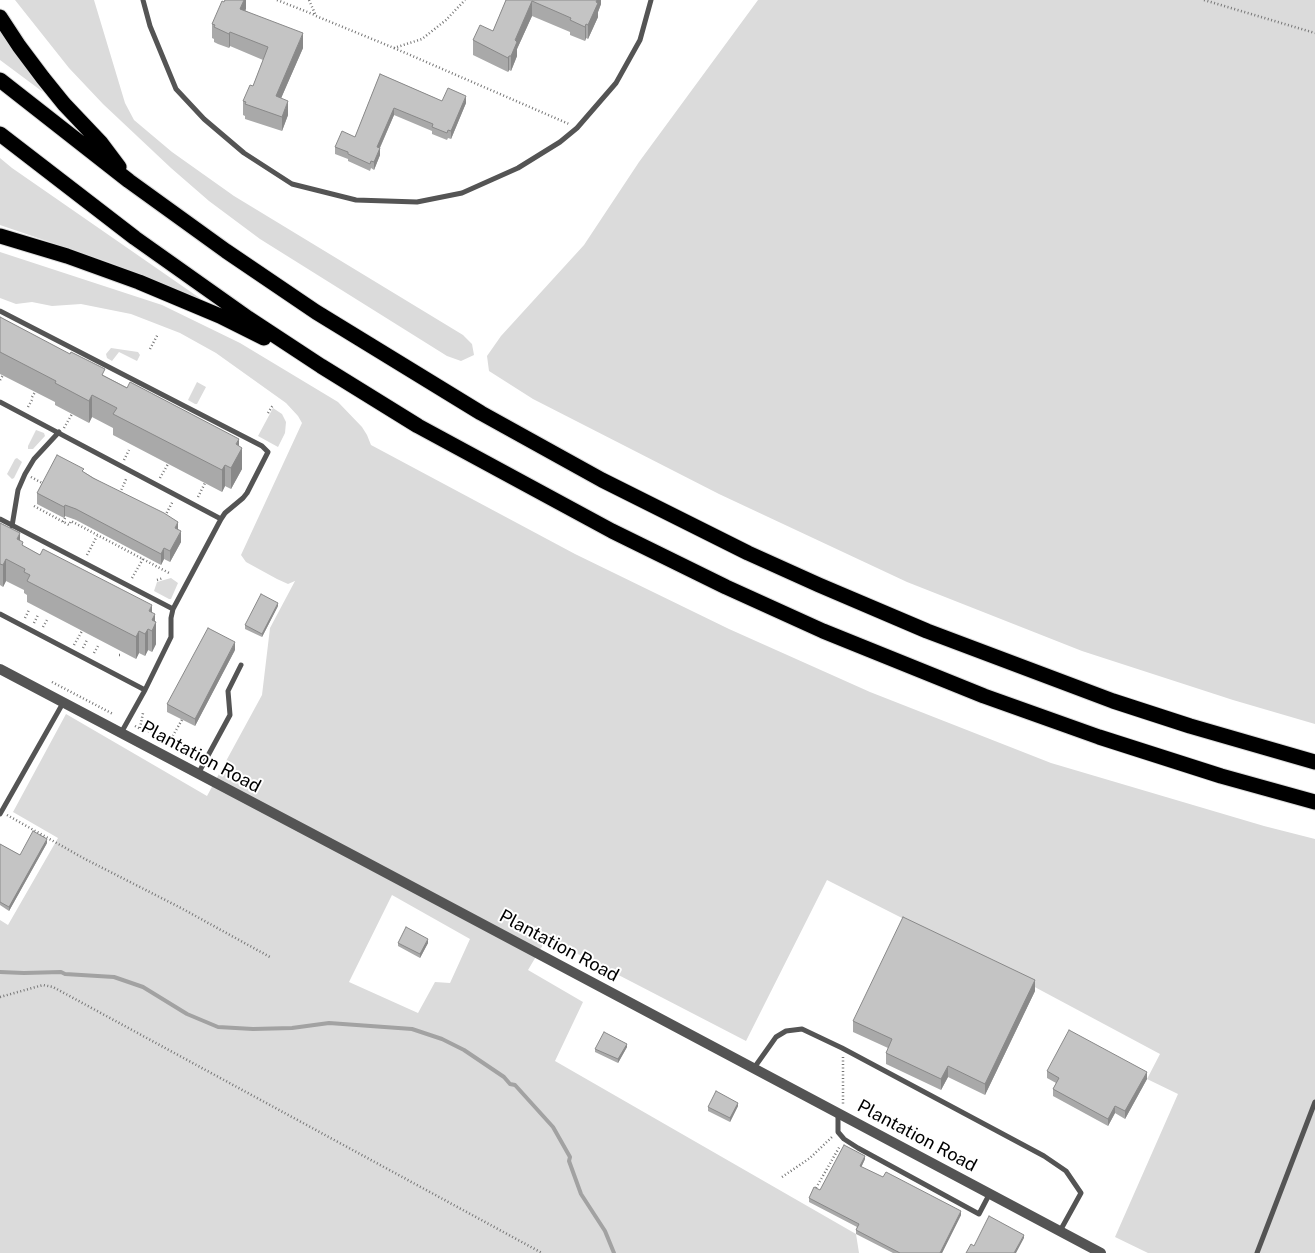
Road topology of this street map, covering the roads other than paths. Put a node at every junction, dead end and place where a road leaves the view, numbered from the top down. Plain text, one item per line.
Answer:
1 (142, 0) edge
2 (651, 0) edge
3 (0, 17) edge
4 (0, 80) edge
5 (0, 134) edge
6 (129, 180) junction
7 (0, 236) edge
8 (0, 311) edge
9 (321, 366) junction
10 (0, 402) edge
11 (62, 430) junction
12 (221, 518) junction
13 (0, 519) edge
14 (12, 526) junction
15 (173, 609) junction
16 (0, 614) edge
17 (241, 664) dead end
18 (0, 670) edge
19 (145, 690) junction
20 (63, 703) junction
21 (121, 733) junction
22 (1315, 762) edge
23 (198, 774) junction
24 (1315, 802) edge
25 (1, 813) edge
26 (754, 1069) junction
27 (1315, 1102) edge
28 (841, 1110) junction
29 (990, 1193) junction
30 (1060, 1231) junction
31 (1102, 1253) edge
32 (1257, 1253) edge

1 - 2 lane
3 - 6 highway
4 - 6 highway
5 - 9 highway
6 - 22 highway
7 - 9 highway
8 - 12 lane
9 - 24 highway
10 - 11 lane
11 - 12 lane
11 - 14 lane
12 - 15 lane
13 - 14 lane
14 - 15 lane
15 - 19 lane
16 - 19 lane
17 - 23 lane
18 - 20 street, Plantation Road
19 - 21 lane
20 - 21 street, Plantation Road
20 - 25 lane
21 - 23 street, Plantation Road
23 - 26 street, Plantation Road
26 - 28 street, Plantation Road
26 - 30 lane
27 - 32 lane
28 - 29 street, Plantation Road
28 - 29 lane
29 - 30 street, Plantation Road
30 - 31 street, Plantation Road

